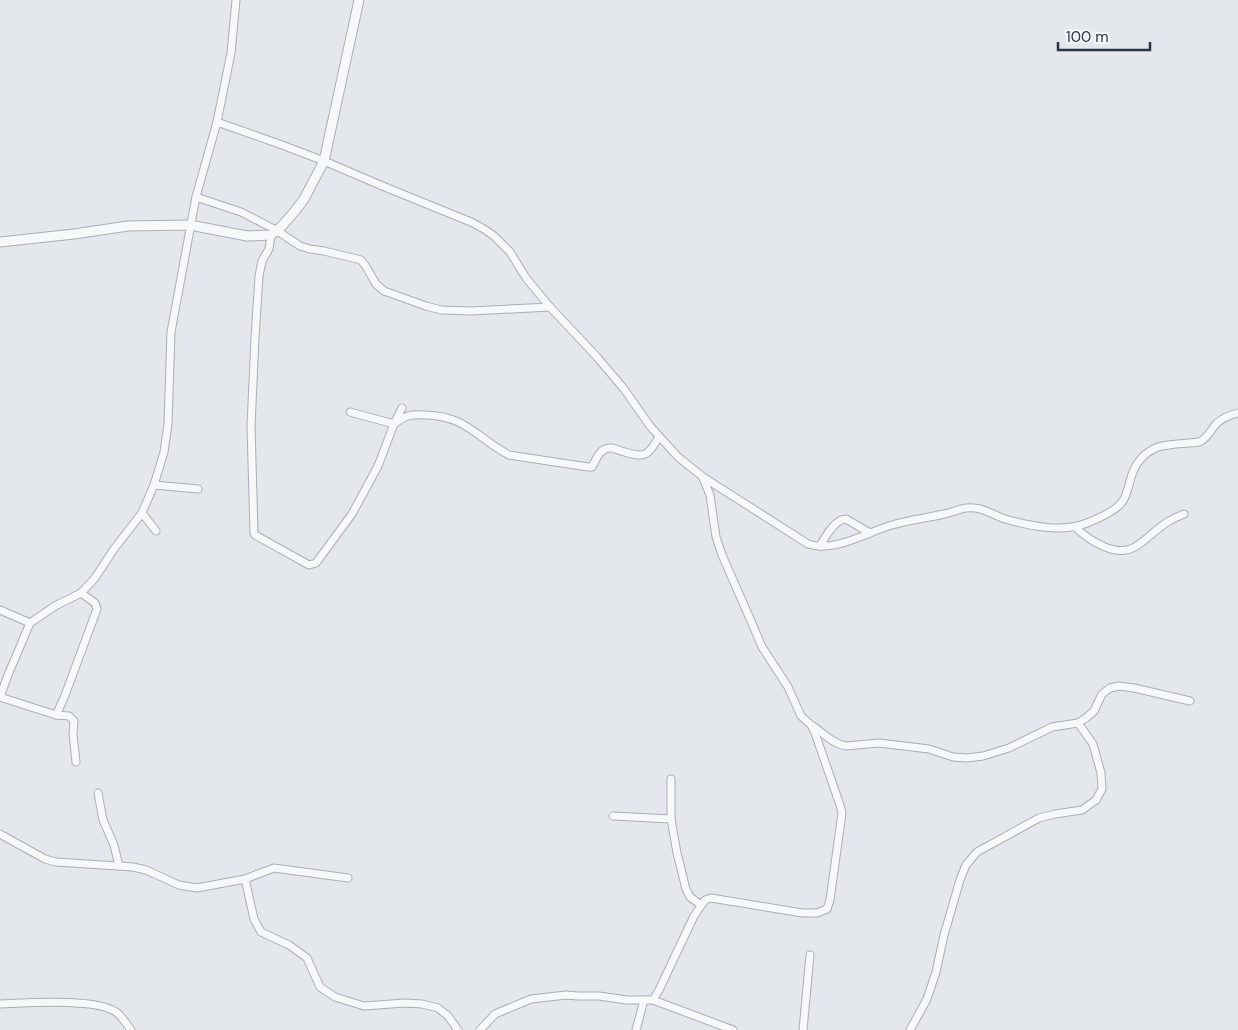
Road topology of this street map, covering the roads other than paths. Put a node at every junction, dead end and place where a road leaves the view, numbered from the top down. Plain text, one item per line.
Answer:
1 (236, 0) edge
2 (359, 0) edge
3 (217, 122) junction
4 (324, 161) junction
5 (196, 197) junction
6 (190, 224) junction
7 (274, 233) junction
8 (0, 242) edge
9 (550, 307) junction
10 (402, 408) dead end
11 (350, 412) dead end
12 (1238, 413) edge
13 (394, 424) junction
14 (659, 437) junction
15 (703, 477) junction
16 (154, 485) junction
17 (198, 489) dead end
18 (142, 513) junction
19 (1184, 514) dead end
20 (1075, 527) junction
21 (156, 531) dead end
22 (870, 533) junction
23 (820, 546) junction
24 (81, 594) junction
25 (0, 610) edge
26 (30, 623) junction
27 (0, 697) edge
28 (1190, 701) dead end
29 (56, 715) junction
30 (1078, 723) junction
31 (811, 725) junction
32 (76, 762) dead end
33 (671, 779) dead end
34 (98, 793) dead end
35 (613, 816) dead end
36 (672, 819) junction
37 (0, 834) edge
38 (119, 866) junction
39 (348, 878) dead end
40 (245, 879) junction
41 (701, 905) junction
42 (810, 955) dead end
43 (644, 1000) junction
44 (653, 1000) junction
45 (0, 1004) edge
46 (724, 1028) edge
47 (131, 1030) edge
48 (458, 1030) edge
49 (480, 1030) edge
50 (636, 1030) edge
51 (733, 1030) edge
52 (803, 1030) edge
53 (910, 1030) edge

1 - 3 street
2 - 4 street
3 - 4 street
3 - 5 street
4 - 7 street
4 - 9 street
5 - 6 street
5 - 7 street
6 - 7 street
6 - 8 street
6 - 16 street
7 - 9 street
7 - 13 street
9 - 14 street
10 - 13 street
11 - 13 street
12 - 20 street
13 - 14 street
14 - 15 street
15 - 23 street
15 - 31 street
16 - 17 street
16 - 18 street
18 - 21 street
18 - 24 street
19 - 20 street
20 - 22 street
22 - 23 street
22 - 23 street
24 - 26 street
24 - 29 street
25 - 26 street
26 - 27 street
27 - 29 street
28 - 30 street
29 - 32 street
30 - 31 street
30 - 53 street
31 - 41 street
33 - 36 street
34 - 38 street
35 - 36 street
36 - 41 street
37 - 38 street
38 - 40 street
39 - 40 street
40 - 48 street
41 - 44 street
42 - 52 street
43 - 44 street
43 - 49 street
43 - 50 street
44 - 46 street
45 - 47 street
46 - 51 street

